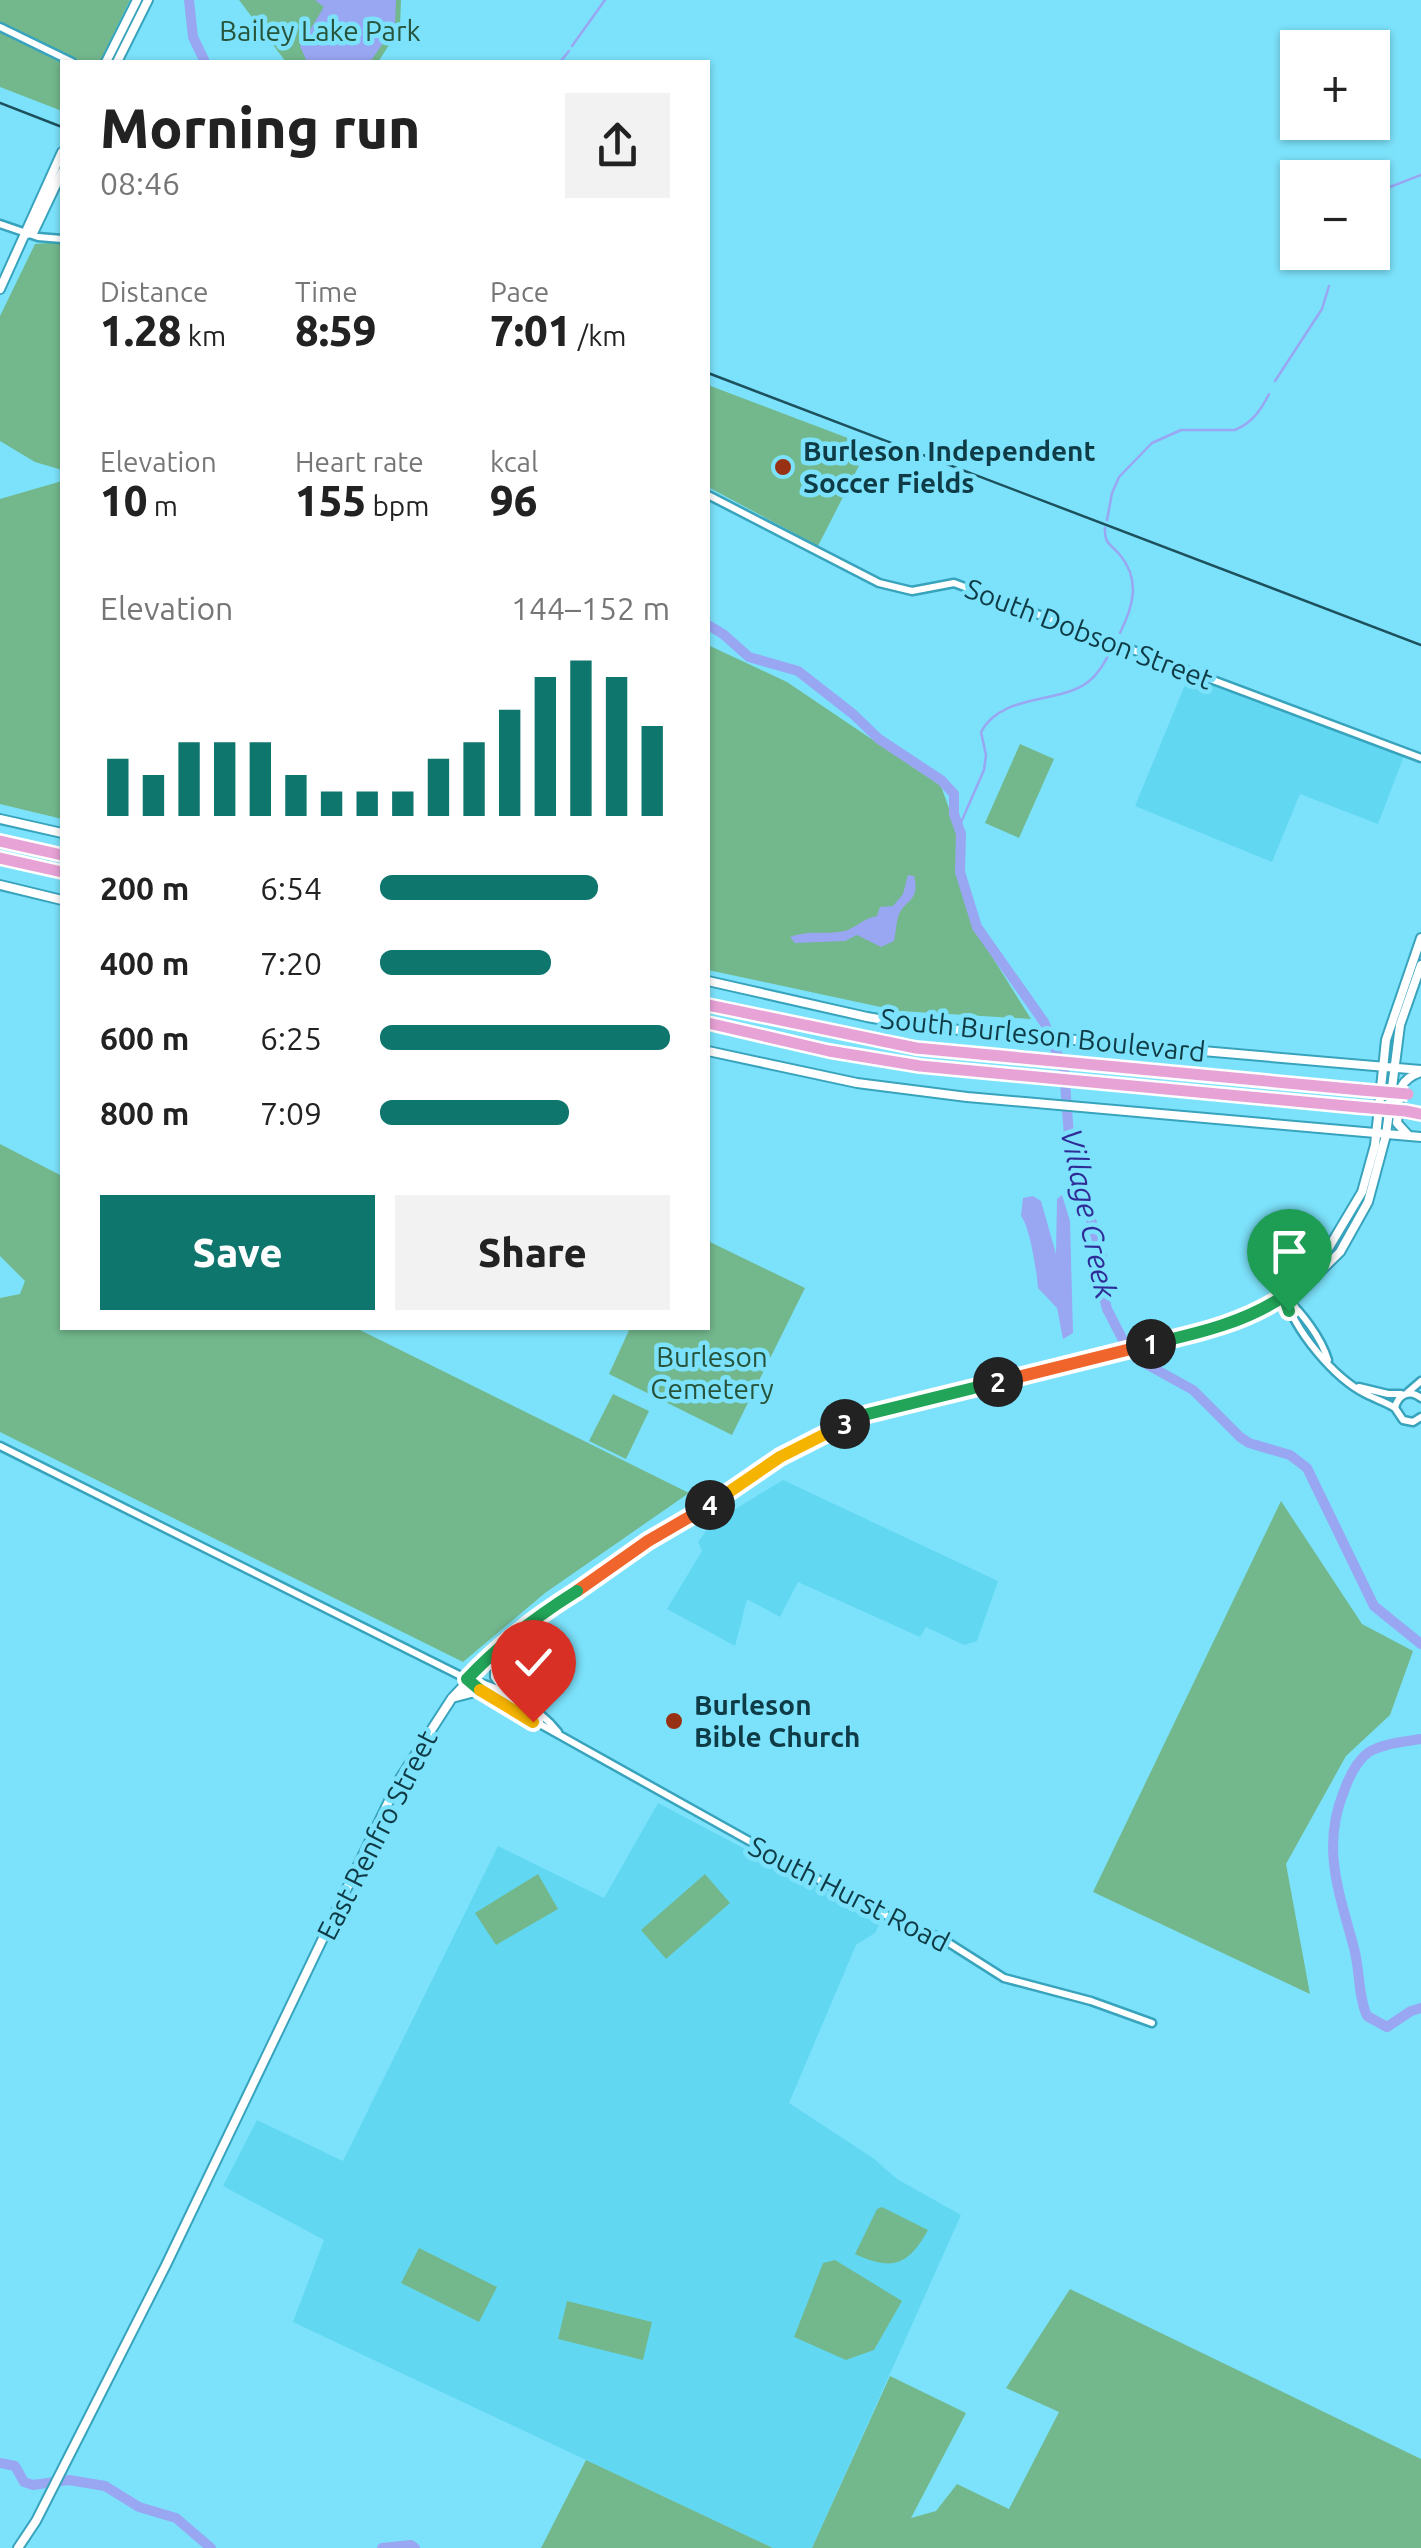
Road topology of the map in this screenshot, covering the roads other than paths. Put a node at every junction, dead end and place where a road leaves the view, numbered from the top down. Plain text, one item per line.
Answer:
1 (137, 0) edge
2 (148, 0) edge
3 (0, 27) edge
4 (68, 60) edge
5 (107, 60) edge
6 (118, 60) edge
7 (60, 156) edge
8 (60, 176) edge
9 (0, 224) edge
10 (27, 234) junction
11 (60, 239) edge
12 (0, 289) edge
13 (710, 495) edge
14 (1421, 758) edge
15 (0, 818) edge
16 (60, 833) edge
17 (0, 841) edge
18 (60, 855) edge
19 (0, 858) edge
20 (60, 872) edge
21 (0, 885) edge
22 (60, 900) edge
23 (1421, 938) edge
24 (1421, 965) edge
25 (710, 981) edge
26 (710, 1003) edge
27 (710, 1025) edge
28 (710, 1051) edge
29 (1388, 1068) junction
30 (1421, 1071) edge
31 (1415, 1095) edge
32 (1421, 1113) edge
33 (1381, 1135) junction
34 (1408, 1136) junction
35 (1421, 1137) edge
36 (1362, 1192) junction
37 (1350, 1237) junction
38 (1284, 1296) junction
39 (1421, 1381) edge
40 (1354, 1385) junction
41 (1406, 1393) junction
42 (1421, 1398) edge
43 (1395, 1408) junction
44 (1421, 1417) edge
45 (0, 1446) edge
46 (495, 1652) junction
47 (467, 1679) junction
48 (491, 1696) junction
49 (510, 1696) junction
50 (452, 1698) junction
51 (559, 1733) junction
52 (1152, 2023) dead end
53 (18, 2548) edge

1 - 5 main road
2 - 6 main road
3 - 4 street
7 - 10 main road
8 - 10 main road
9 - 10 street
10 - 11 street
10 - 12 main road
13 - 14 street, South Dobson Street
15 - 16 main road
17 - 18 highway
19 - 20 highway
21 - 22 main road
23 - 29 main road
24 - 29 main road
25 - 29 main road, South Burleson Boulevard
26 - 31 highway, bridge
27 - 32 highway, bridge
28 - 33 main road
29 - 30 main road, South Burleson Boulevard
29 - 33 main road
30 - 34 main road
33 - 34 main road
33 - 36 main road, East Renfro Street
33 - 37 main road, East Renfro Street
34 - 35 main road
36 - 37 main road
36 - 38 main road, East Renfro Street
37 - 38 main road, East Renfro Street
38 - 40 street
38 - 46 main road, East Renfro Street
39 - 41 street
40 - 41 street
40 - 43 street
41 - 42 street
41 - 43 street
43 - 44 street
45 - 47 street, South Hurst Road
46 - 47 main road, East Renfro Street
46 - 49 main road
47 - 48 street, South Hurst Road
47 - 49 street, South Hurst Road
47 - 50 main road, East Renfro Street
48 - 50 main road
48 - 51 street, South Hurst Road
49 - 51 street, South Hurst Road
50 - 53 main road, East Renfro Street
51 - 52 street, South Hurst Road

